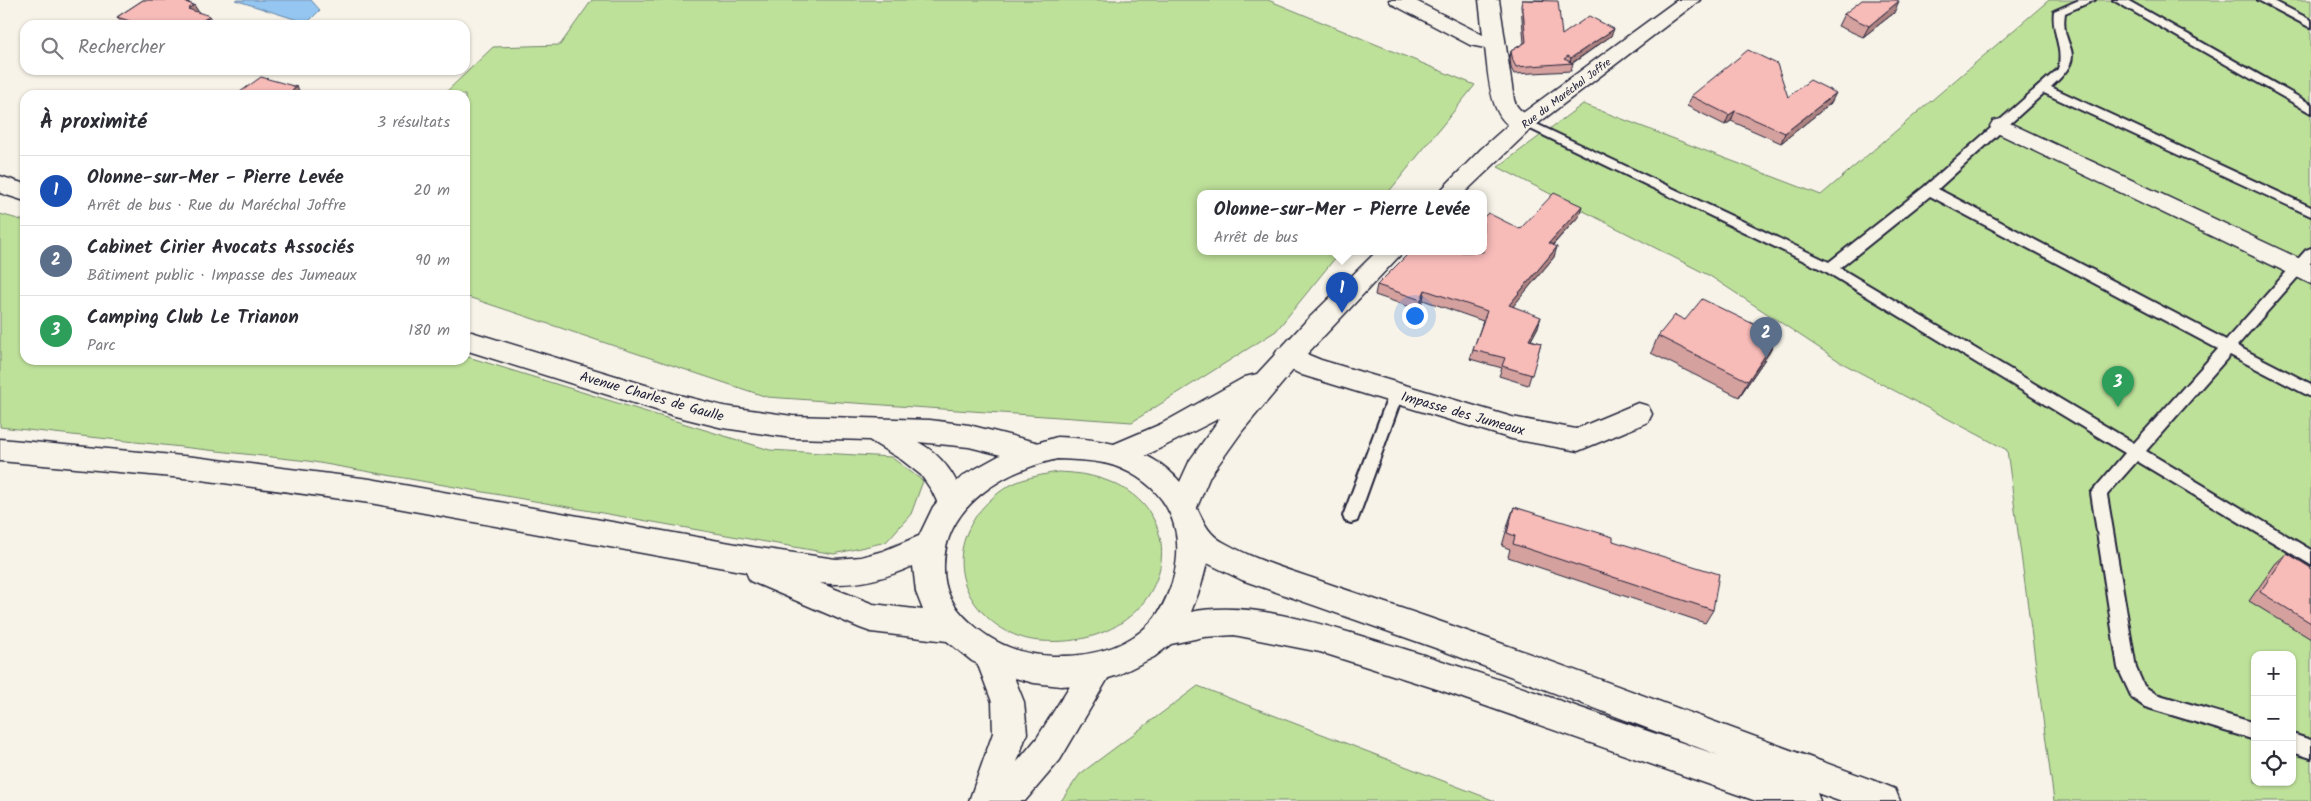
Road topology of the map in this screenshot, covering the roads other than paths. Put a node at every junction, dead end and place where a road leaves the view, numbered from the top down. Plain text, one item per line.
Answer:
1 (1399, 0) edge
2 (1489, 0) edge
3 (1690, 0) edge
4 (2089, 0) edge
5 (2119, 0) edge
6 (2264, 0) edge
7 (2311, 24) edge
8 (1494, 43) junction
9 (2043, 88) junction
10 (2311, 109) edge
11 (1524, 123) junction
12 (2001, 126) junction
13 (0, 184) edge
14 (1452, 190) edge
15 (1929, 190) junction
16 (20, 191) edge
17 (2311, 212) edge
18 (1388, 255) edge
19 (2306, 266) edge
20 (1830, 268) junction
21 (470, 342) edge
22 (2228, 347) junction
23 (1279, 365) junction
24 (2311, 391) edge
25 (1396, 394) junction
26 (1638, 414) dead end
27 (874, 430) junction
28 (0, 450) edge
29 (1033, 452) junction
30 (2134, 452) junction
31 (1117, 455) junction
32 (952, 504) junction
33 (1183, 508) junction
34 (1351, 516) dead end
35 (1193, 537) junction
36 (931, 544) junction
37 (720, 555) junction
38 (2311, 558) edge
39 (954, 628) junction
40 (1162, 632) junction
41 (991, 657) junction
42 (1098, 668) junction
43 (2251, 731) edge
44 (2296, 744) edge
45 (2311, 749) edge
46 (986, 801) edge
47 (1002, 801) edge
48 (1803, 801) edge
49 (1883, 801) edge

1 - 8 main road
2 - 8 main road
3 - 11 main road, Rue du Maréchal Joffre
4 - 9 lane
5 - 10 lane
6 - 7 lane
8 - 11 main road
9 - 12 lane
9 - 17 lane
11 - 14 main road, Rue du Maréchal Joffre
11 - 20 lane
12 - 15 lane
12 - 19 main road
13 - 16 main road
15 - 20 lane
15 - 22 lane
18 - 23 main road
19 - 22 lane
20 - 30 lane
21 - 27 main road, Avenue Charles de Gaulle
22 - 24 lane
22 - 30 lane
23 - 25 main road, Impasse des Jumeaux
23 - 31 main road
23 - 33 main road
25 - 26 main road, Impasse des Jumeaux
25 - 34 lane
27 - 29 main road, Avenue Charles de Gaulle
27 - 32 main road
28 - 37 main road
29 - 31 main road
29 - 32 main road
30 - 38 lane
30 - 43 lane
31 - 33 main road
32 - 36 main road
33 - 35 main road
35 - 40 main road
35 - 49 main road
36 - 37 main road
36 - 39 main road
37 - 39 main road
39 - 41 main road
40 - 42 main road
40 - 48 main road
41 - 42 main road
41 - 46 main road
42 - 47 main road
44 - 45 lane

